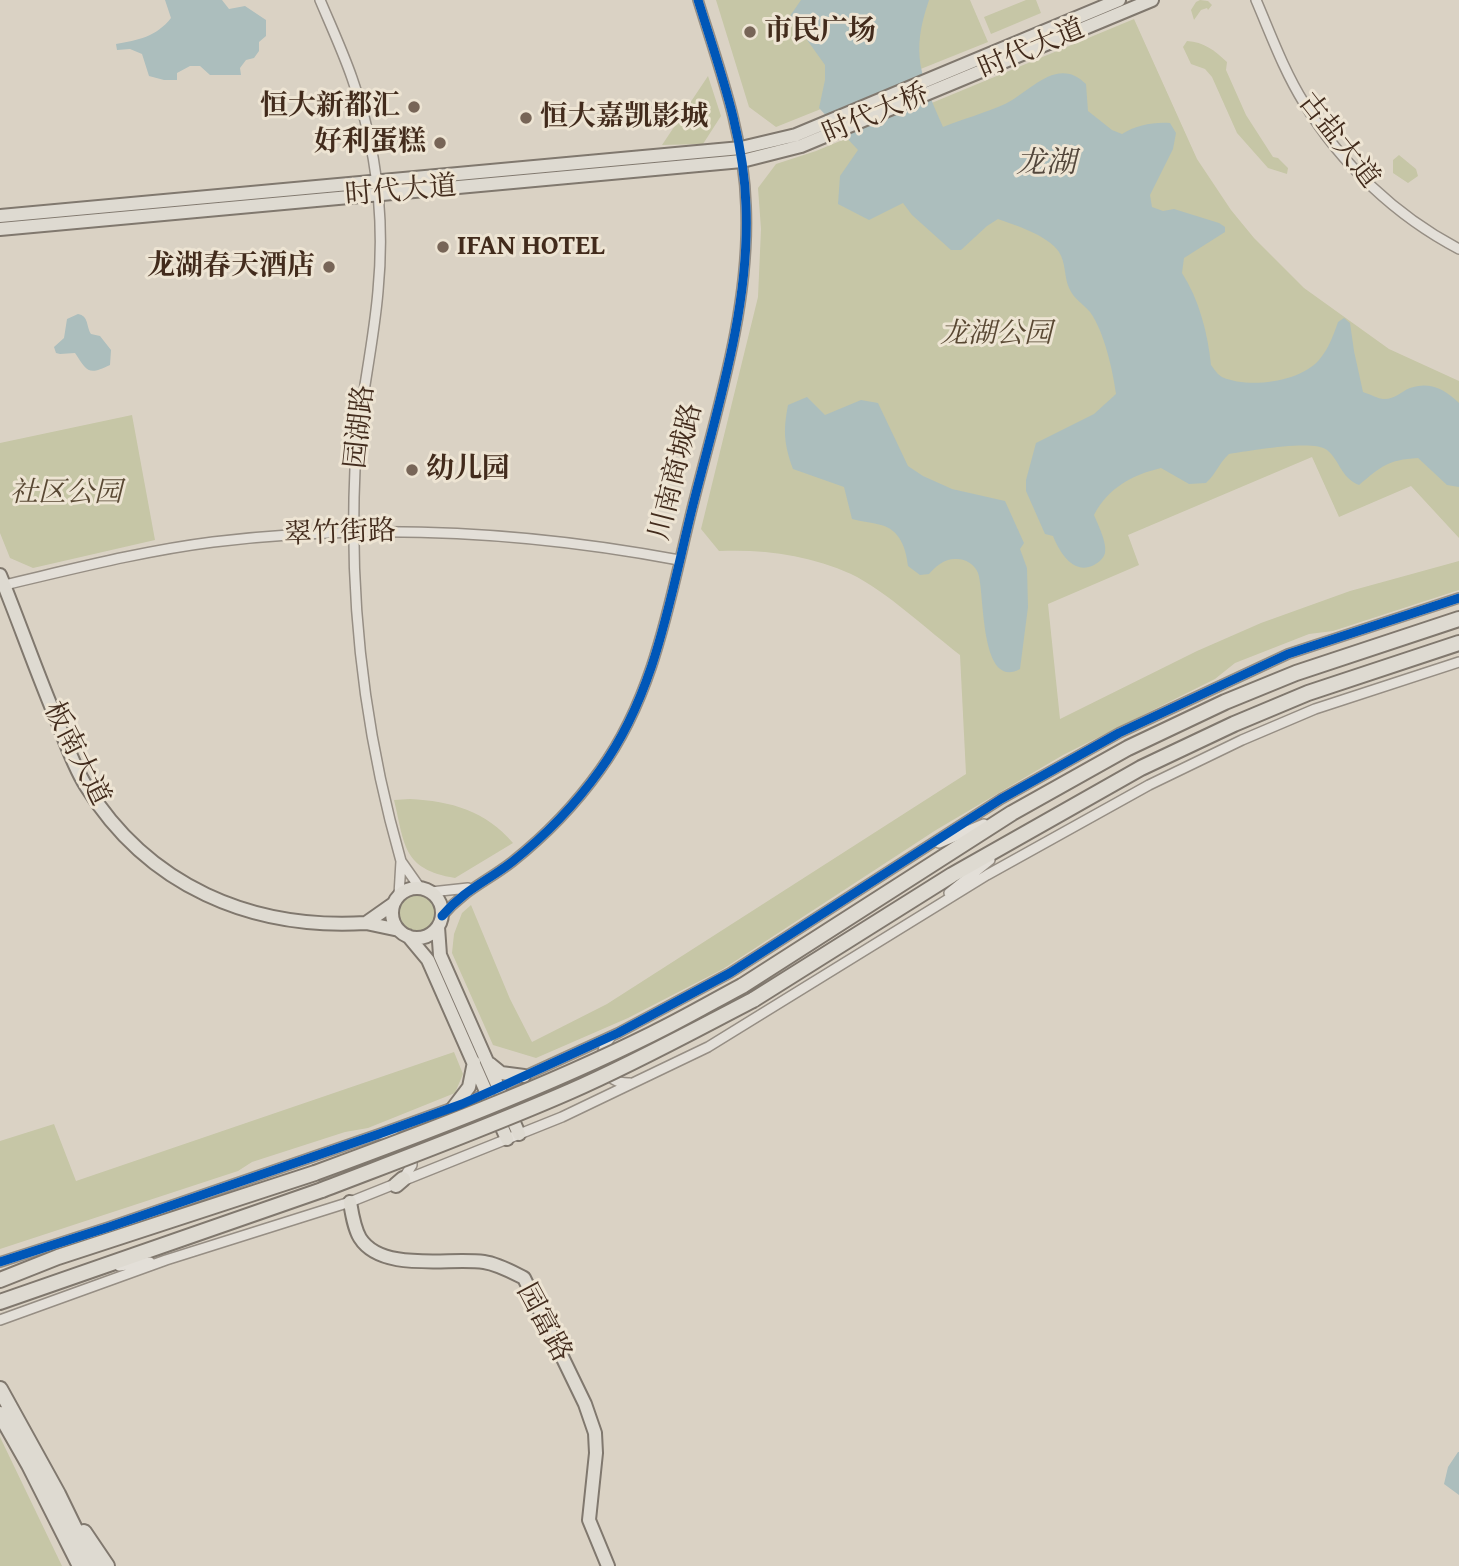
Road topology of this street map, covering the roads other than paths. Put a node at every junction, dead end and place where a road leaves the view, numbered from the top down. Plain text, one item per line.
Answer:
1 (320, 0) edge
2 (698, 0) edge
3 (1119, 0) edge
4 (1152, 0) edge
5 (1256, 0) edge
6 (947, 79) junction
7 (799, 141) joint
8 (742, 154) junction
9 (379, 187) junction
10 (0, 216) edge
11 (0, 229) edge
12 (1459, 249) edge
13 (354, 532) junction
14 (679, 560) junction
15 (2, 580) edge
16 (1459, 598) edge
17 (1459, 620) edge
18 (1459, 643) edge
19 (1459, 662) edge
20 (1012, 813) junction
21 (1024, 833) junction
22 (913, 854) junction
23 (401, 861) junction
24 (470, 888) junction
25 (425, 890) junction
26 (396, 899) junction
27 (920, 916) junction
28 (440, 921) junction
29 (366, 923) junction
30 (403, 933) junction
31 (618, 1033) junction
32 (480, 1062) junction
33 (524, 1076) junction
34 (640, 1080) junction
35 (493, 1091) junction
36 (453, 1108) junction
37 (379, 1134) junction
38 (513, 1137) junction
39 (400, 1182) junction
40 (349, 1202) junction
41 (109, 1227) junction
42 (58, 1258) junction
43 (166, 1260) junction
44 (0, 1262) edge
45 (94, 1269) junction
46 (0, 1280) edge
47 (0, 1301) edge
48 (4, 1319) edge
49 (0, 1389) edge
50 (0, 1414) edge
51 (58, 1494) junction
52 (78, 1566) edge
53 (93, 1566) edge
54 (107, 1566) edge
55 (608, 1566) edge

1 - 9 street, 园湖路
2 - 8 street, 川南商城路
3 - 6 main road, 时代大道
4 - 6 main road, 时代大道
5 - 12 street, 古盐大道
6 - 7 main road, 时代大桥
7 - 8 main road, 时代大道
8 - 9 main road, 时代大道
8 - 14 street, 川南商城路
9 - 10 main road, 时代大道
9 - 11 main road, 时代大道
9 - 13 street, 园湖路
13 - 14 street, 翠竹街路
13 - 15 street, 翠竹街路
13 - 23 street, 园湖路
14 - 24 street, 川南商城路
15 - 29 main road, 板南大道
16 - 22 street
17 - 20 highway
18 - 21 highway
19 - 27 street
20 - 22 street
20 - 42 highway, bridge
21 - 27 street
21 - 45 highway, bridge
22 - 31 street
23 - 25 street
23 - 26 street
24 - 25 street
24 - 28 street
25 - 26 main road
25 - 28 main road
26 - 29 main road
26 - 30 main road
27 - 34 street
28 - 30 main road
28 - 32 main road
29 - 30 main road, 板南大道
30 - 32 main road
31 - 33 street
31 - 34 street
32 - 33 main road
32 - 35 main road
32 - 36 main road
33 - 35 street
34 - 38 street
35 - 36 street
35 - 38 main road
36 - 37 street
37 - 39 street
37 - 41 street
38 - 39 street
39 - 40 street
40 - 43 street
40 - 55 main road, 园富路
41 - 42 street
41 - 44 street
42 - 46 highway
43 - 45 street
43 - 48 street
45 - 47 highway
49 - 51 highway
50 - 52 highway
51 - 53 highway
51 - 54 highway

